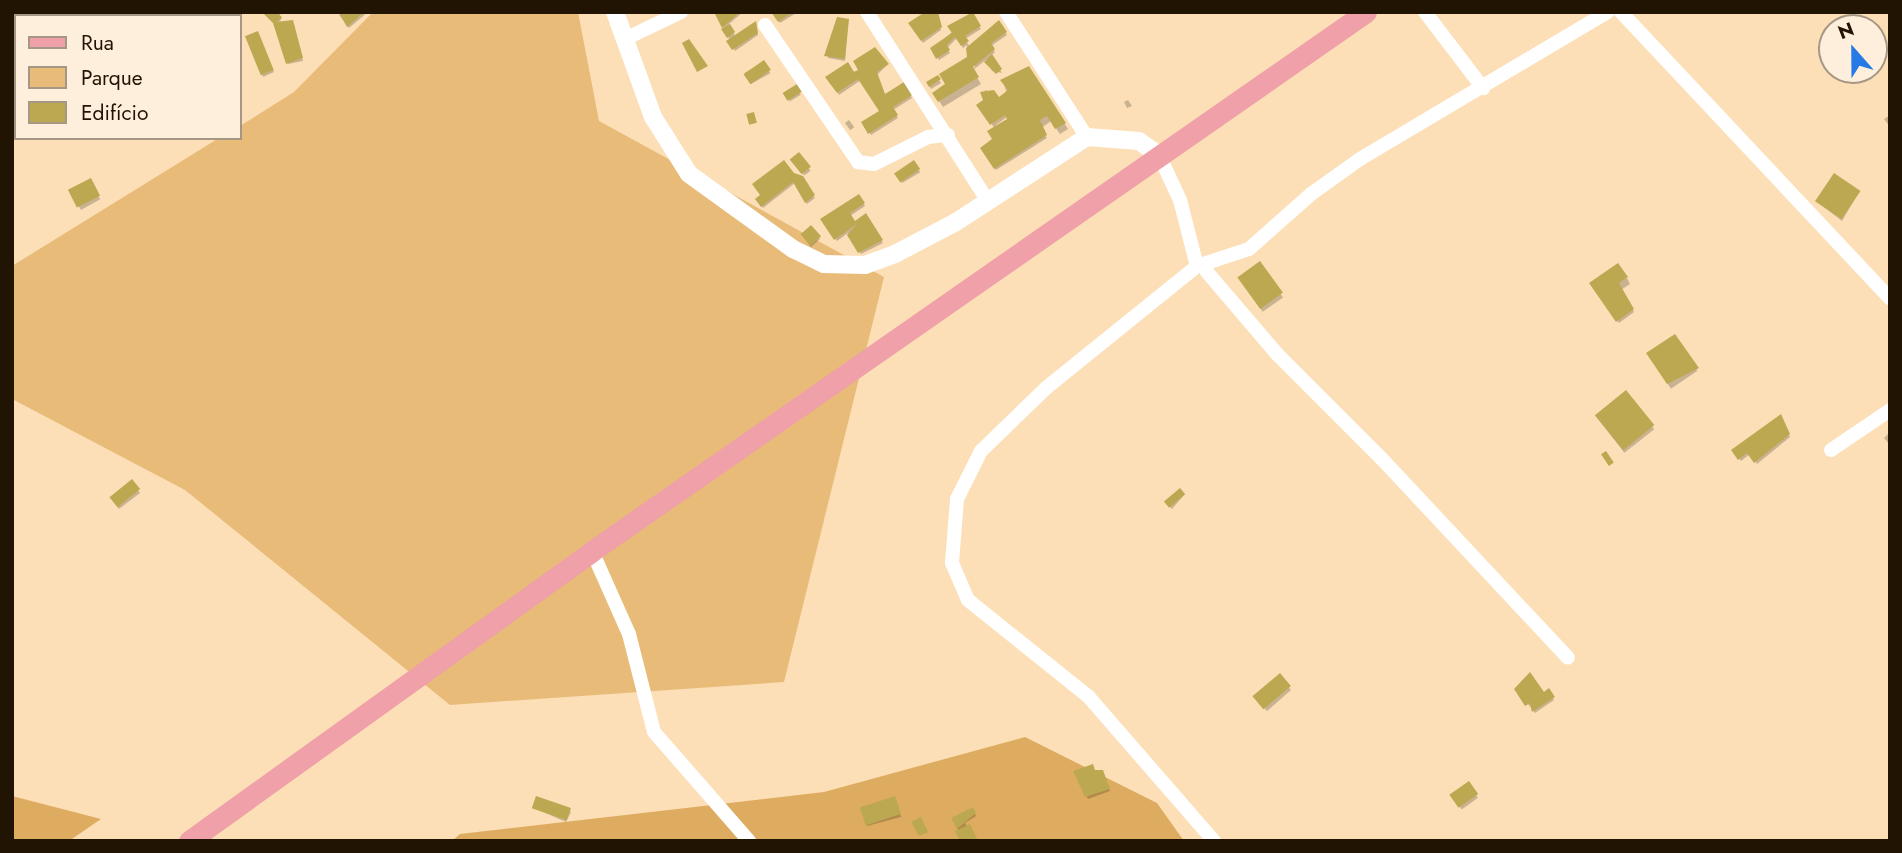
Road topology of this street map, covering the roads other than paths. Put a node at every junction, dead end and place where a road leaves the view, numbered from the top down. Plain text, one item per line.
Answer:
1 (615, 12) edge
2 (681, 12) edge
3 (867, 12) edge
4 (1006, 12) edge
5 (1366, 12) edge
6 (1425, 12) edge
7 (1608, 12) edge
8 (1621, 12) edge
9 (765, 25) dead end
10 (626, 38) junction
11 (1483, 88) junction
12 (948, 135) junction
13 (1087, 137) junction
14 (1159, 155) junction
15 (987, 200) junction
16 (1202, 265) junction
17 (1890, 298) edge
18 (1890, 410) edge
19 (1831, 450) dead end
20 (592, 551) junction
21 (1568, 658) dead end
22 (188, 841) edge
23 (749, 841) edge
24 (1214, 841) edge

1 - 10 street
2 - 10 street
3 - 12 street
4 - 13 street
5 - 14 main road
6 - 11 street
7 - 11 street
8 - 17 street
9 - 12 street
10 - 15 street
11 - 16 street
12 - 15 street
13 - 14 street
13 - 15 street
14 - 16 street
14 - 20 main road
16 - 21 street
16 - 24 street
18 - 19 street
20 - 22 main road
20 - 23 street

